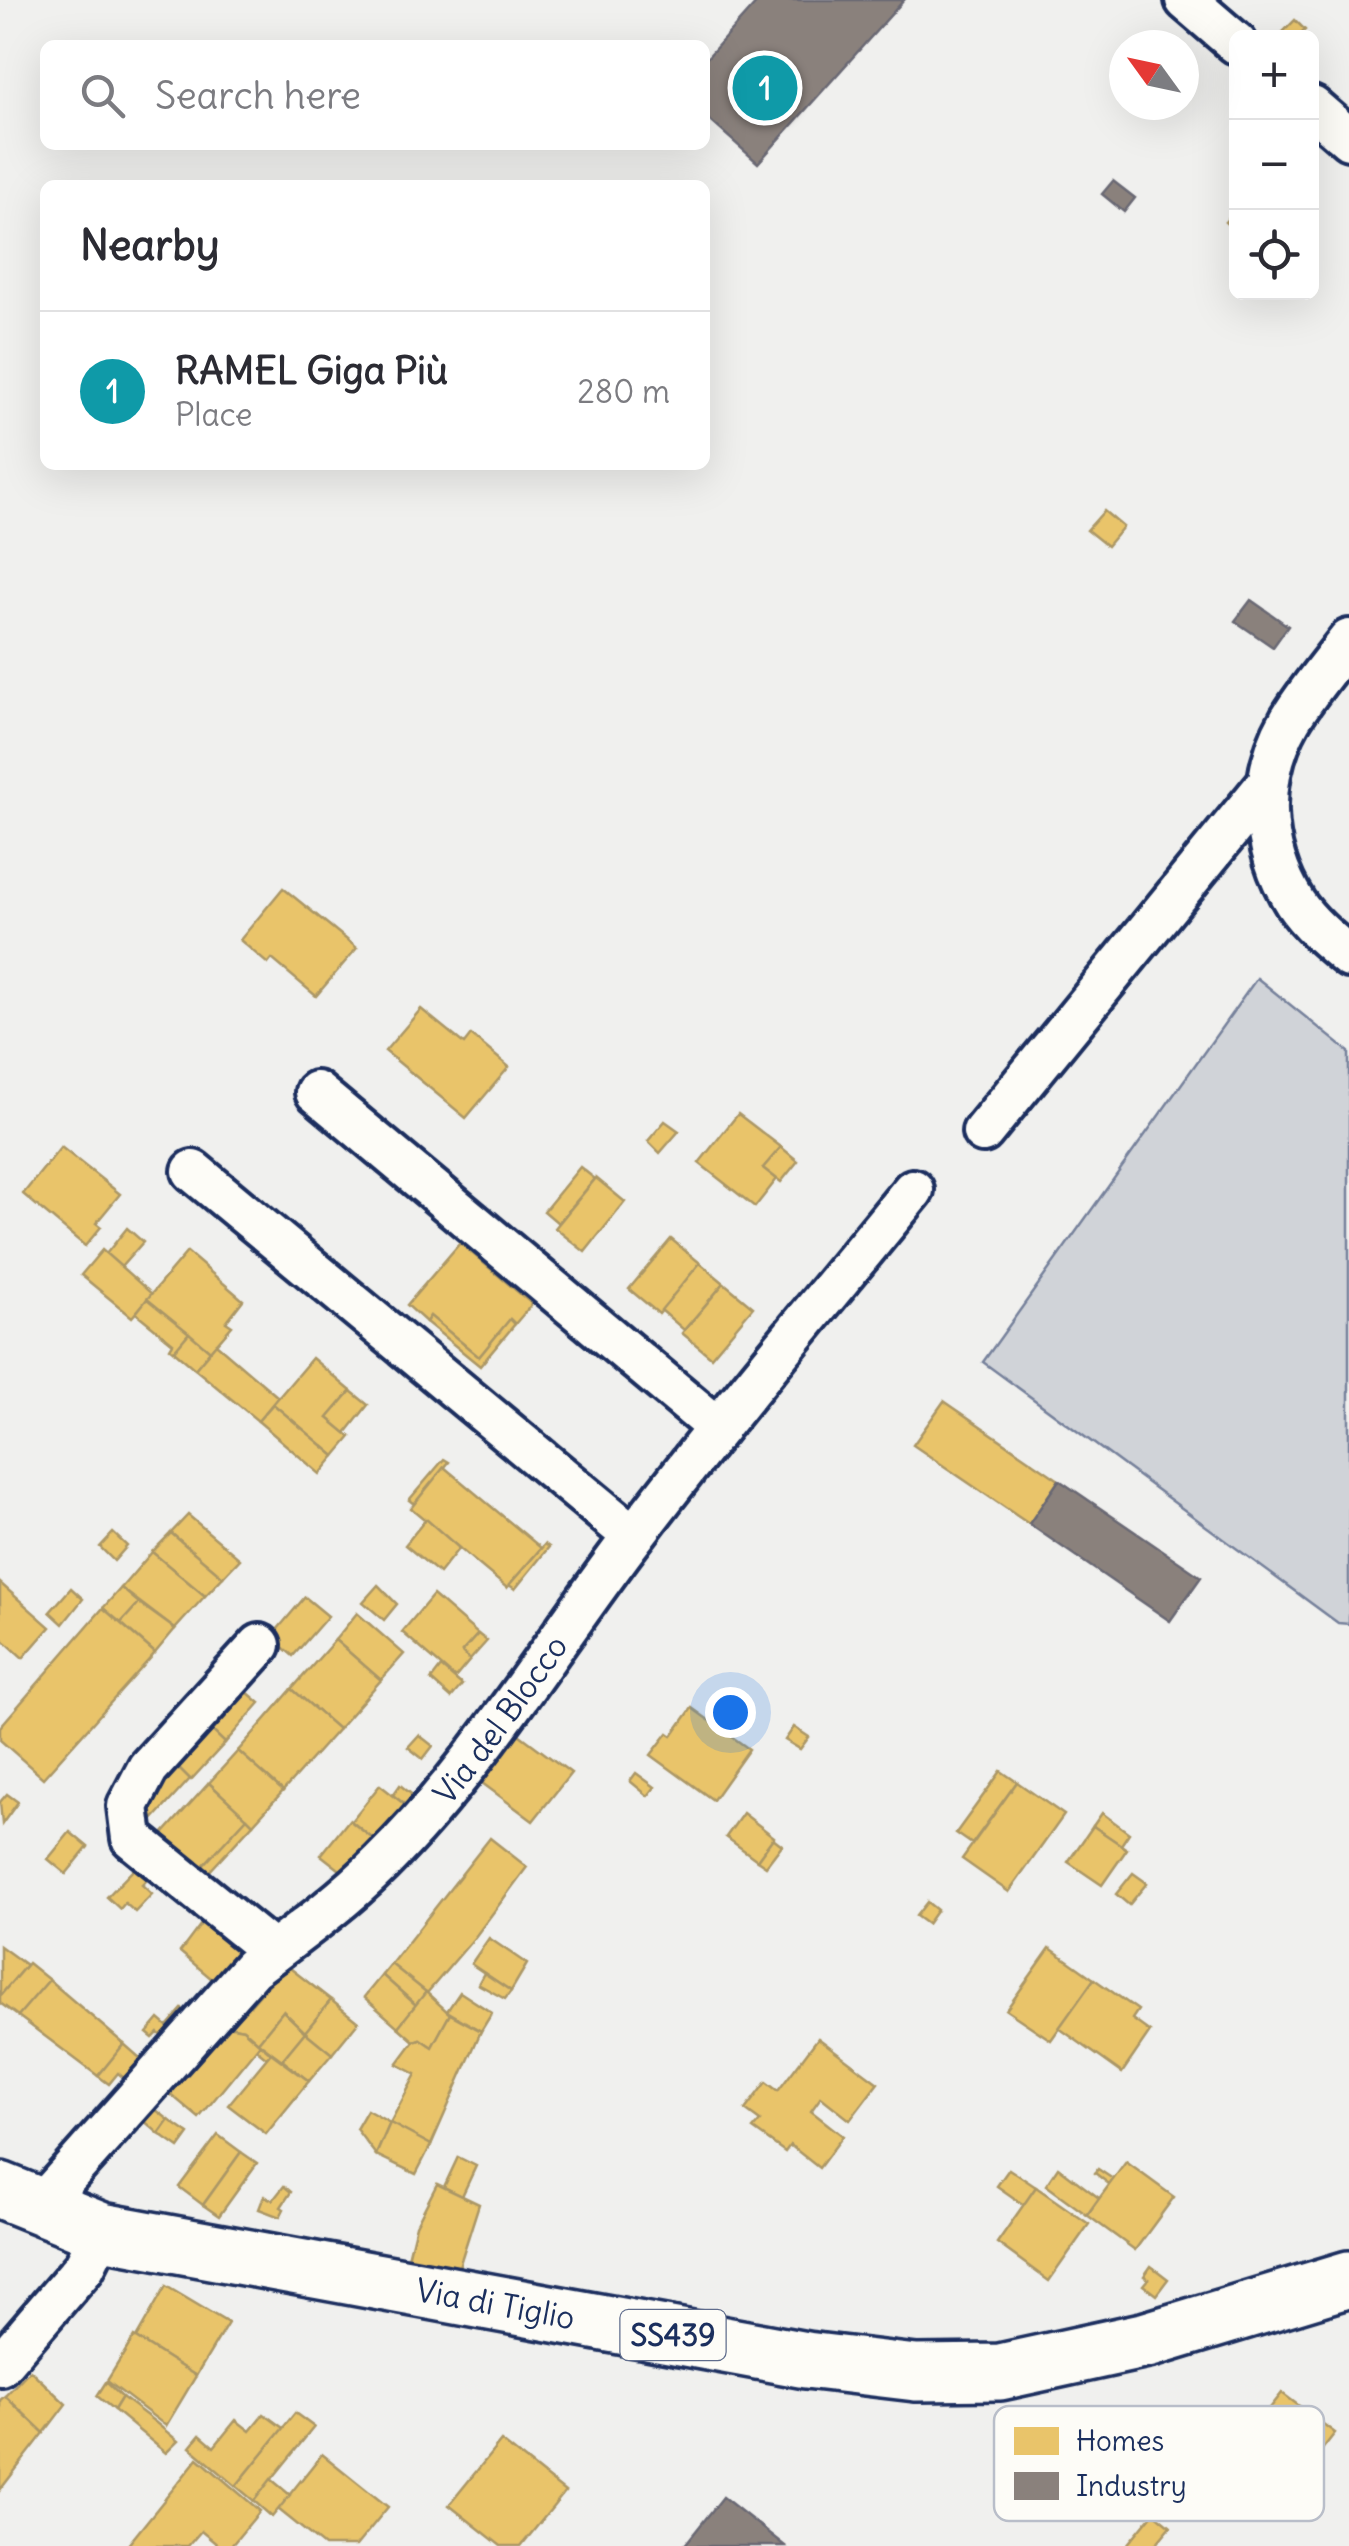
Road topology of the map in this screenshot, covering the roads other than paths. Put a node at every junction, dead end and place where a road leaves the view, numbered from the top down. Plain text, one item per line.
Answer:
1 (1186, 0) edge
2 (1229, 37) edge
3 (1319, 113) edge
4 (1349, 139) edge
5 (1349, 640) edge
6 (1268, 783) junction
7 (1349, 958) edge
8 (316, 1092) dead end
9 (983, 1132) dead end
10 (193, 1171) dead end
11 (913, 1190) dead end
12 (718, 1428) junction
13 (633, 1536) junction
14 (260, 1645) dead end
15 (273, 1952) junction
16 (20, 2198) edge
17 (102, 2232) junction
18 (1349, 2279) edge
19 (0, 2364) edge

1 - 2 street
3 - 4 street
5 - 6 street
6 - 7 street
6 - 9 street
8 - 12 street
10 - 13 street
11 - 12 street, Via del Blocco
12 - 13 street, Via del Blocco
13 - 15 street, Via del Blocco
14 - 15 street
15 - 16 street, Via del Blocco
16 - 17 main road, Via di Tiglio / SS439
17 - 18 main road, Via di Tiglio / SS439
17 - 19 street

